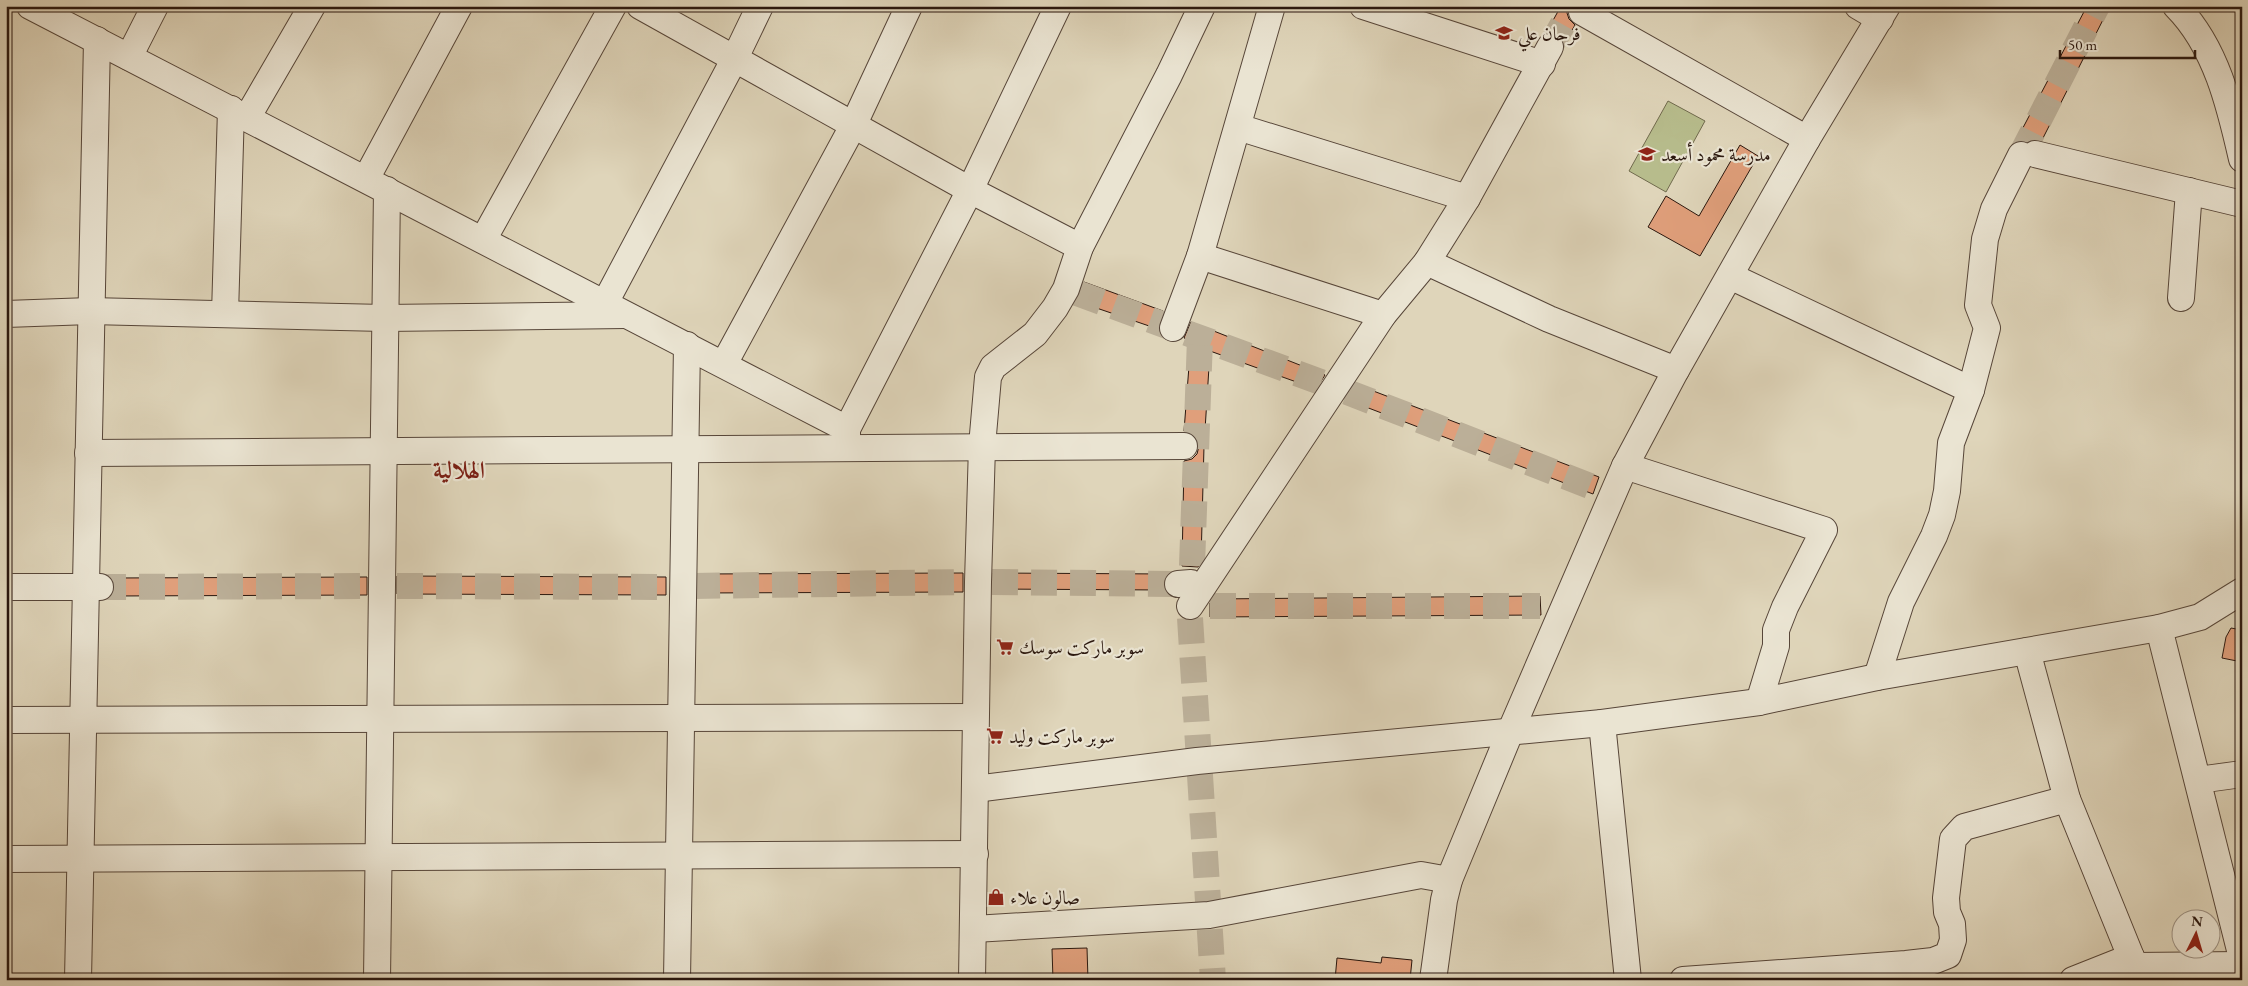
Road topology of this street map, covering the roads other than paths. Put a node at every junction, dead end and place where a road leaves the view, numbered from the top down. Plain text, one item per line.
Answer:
1 (30, 6) edge
2 (155, 6) edge
3 (312, 6) edge
4 (459, 6) edge
5 (613, 6) edge
6 (640, 6) edge
7 (760, 6) edge
8 (909, 6) edge
9 (1058, 6) edge
10 (1202, 6) edge
11 (1272, 6) edge
12 (1363, 6) edge
13 (1858, 6) edge
14 (2176, 6) edge
15 (1582, 12) dead end
16 (1884, 12) edge
17 (97, 40) junction
18 (129, 57) junction
19 (735, 58) junction
20 (239, 114) junction
21 (853, 126) junction
22 (1238, 127) junction
23 (1807, 139) junction
24 (2242, 159) edge
25 (376, 185) junction
26 (970, 190) junction
27 (2189, 191) junction
28 (1467, 198) junction
29 (2242, 204) edge
30 (483, 240) junction
31 (1080, 247) junction
32 (1200, 256) junction
33 (1427, 262) junction
34 (1730, 276) junction
35 (2181, 298) dead end
36 (605, 303) junction
37 (90, 311) junction
38 (6, 314) edge
39 (225, 314) junction
40 (628, 315) junction
41 (1383, 315) junction
42 (384, 318) junction
43 (1173, 328) tunnel mouth
44 (687, 346) junction
45 (724, 364) junction
46 (1676, 370) junction
47 (1971, 390) junction
48 (847, 437) junction
49 (982, 446) junction
50 (1184, 446) dead end
51 (684, 449) junction
52 (382, 451) junction
53 (88, 453) junction
54 (1626, 466) junction
55 (6, 587) edge
56 (93, 587) junction
57 (2242, 591) edge
58 (1192, 594) tunnel mouth
59 (2159, 628) junction
60 (2027, 651) junction
61 (1877, 677) junction
62 (1759, 702) junction
63 (975, 717) junction
64 (680, 718) junction
65 (380, 719) junction
66 (6, 720) edge
67 (83, 720) junction
68 (1602, 723) junction
69 (1511, 730) junction
70 (2242, 774) edge
71 (2198, 780) junction
72 (975, 789) junction
73 (2067, 799) junction
74 (975, 854) junction
75 (679, 855) junction
76 (378, 857) junction
77 (6, 858) edge
78 (80, 858) junction
79 (1449, 880) junction
80 (974, 929) junction
81 (2242, 958) edge
82 (2242, 964) edge
83 (2135, 968) edge
84 (78, 980) edge
85 (377, 980) edge
86 (677, 980) edge
87 (972, 980) edge
88 (1434, 980) edge
89 (1628, 980) edge
90 (1683, 980) edge
91 (2073, 980) edge

1 - 17 street
2 - 18 street
3 - 20 street
4 - 25 street
5 - 30 street
6 - 19 street
7 - 19 street
8 - 21 street
9 - 26 street
10 - 31 street
11 - 22 street
12 - 28 street
13 - 16 street
14 - 24 street
15 - 23 street
16 - 23 street
17 - 18 street
17 - 37 street
18 - 20 street
19 - 21 street
19 - 36 street
20 - 25 street
20 - 39 street
21 - 26 street
21 - 45 street
22 - 28 street
22 - 32 street
23 - 34 street
25 - 30 street
25 - 42 street
26 - 31 street
26 - 48 street
27 - 29 street
27 - 35 street
27 - 47 street
28 - 33 street
30 - 36 street
31 - 49 street
32 - 41 street
32 - 43 street
33 - 41 street
33 - 46 street
34 - 46 street
34 - 47 street
36 - 40 street
37 - 38 street
37 - 39 street
37 - 53 street
39 - 42 street
40 - 42 street
40 - 44 street
41 - 58 street
42 - 52 street
44 - 45 street
44 - 51 street
45 - 48 street
46 - 54 street
47 - 61 street
48 - 49 street
48 - 51 street
49 - 50 street
49 - 63 street
51 - 52 street
51 - 64 street
52 - 53 street
52 - 65 street
53 - 56 street
54 - 62 street
54 - 69 street
55 - 56 street
56 - 67 street
57 - 59 street
59 - 60 street
59 - 71 street
60 - 61 street
60 - 73 street
61 - 62 street
62 - 68 street
63 - 64 street
63 - 72 street
64 - 65 street
64 - 75 street
65 - 67 street
65 - 76 street
66 - 67 street
67 - 78 street
68 - 69 street
68 - 89 street
69 - 72 street
69 - 79 street
70 - 71 street
71 - 81 street
72 - 74 street
73 - 83 street
73 - 90 street
74 - 75 street
74 - 80 street
75 - 76 street
75 - 86 street
76 - 78 street
76 - 85 street
77 - 78 street
78 - 84 street
79 - 80 street
79 - 88 street
80 - 87 street
82 - 83 street
83 - 91 street

